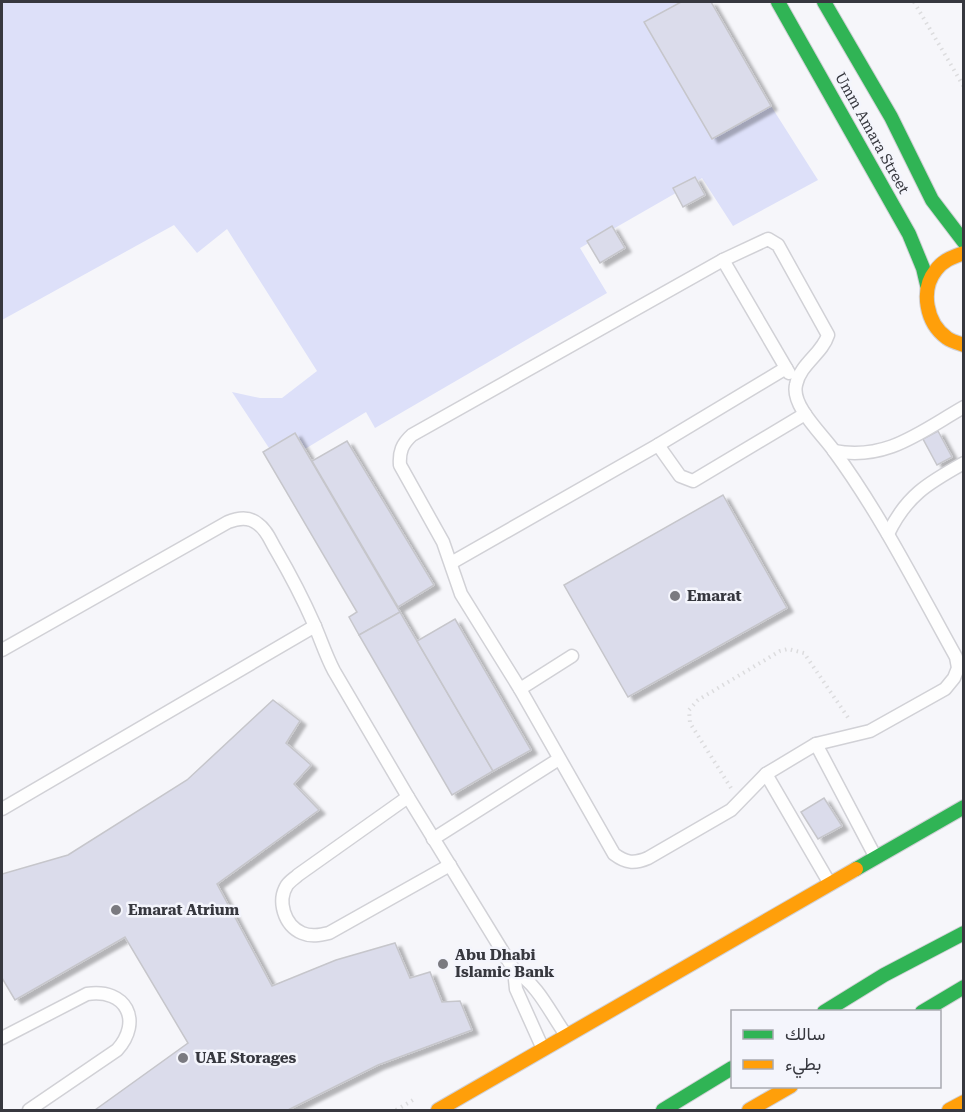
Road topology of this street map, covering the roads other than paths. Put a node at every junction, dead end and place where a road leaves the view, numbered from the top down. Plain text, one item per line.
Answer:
1 (778, 2) edge
2 (824, 2) edge
3 (891, 117) junction
4 (935, 174) dead end
5 (963, 242) edge
6 (963, 253) edge
7 (723, 260) junction
8 (927, 285) junction
9 (945, 338) junction
10 (963, 345) edge
11 (963, 355) edge
12 (786, 368) junction
13 (796, 385) junction
14 (963, 407) edge
15 (805, 414) junction
16 (658, 446) junction
17 (834, 451) junction
18 (963, 463) edge
19 (888, 534) junction
20 (451, 563) junction
21 (315, 627) junction
22 (2, 650) edge
23 (572, 656) dead end
24 (520, 689) junction
25 (816, 744) junction
26 (559, 759) junction
27 (766, 774) junction
28 (408, 797) junction
29 (963, 807) edge
30 (2, 809) edge
31 (434, 839) junction
32 (875, 858) junction
33 (450, 866) junction
34 (830, 884) junction
35 (963, 922) edge
36 (958, 937) edge
37 (514, 970) junction
38 (963, 987) edge
39 (826, 1010) edge
40 (924, 1010) edge
41 (566, 1036) junction
42 (2, 1038) edge
43 (543, 1049) junction
44 (731, 1069) edge
45 (788, 1088) edge
46 (963, 1102) edge
47 (29, 1110) edge
48 (438, 1110) edge
49 (663, 1110) edge
50 (749, 1110) edge
51 (949, 1110) edge

1 - 8 main road, Umm Amara Street
2 - 3 main road, Umm Amara Street
3 - 4 main road
3 - 5 main road, Umm Amara Street
6 - 8 main road
7 - 12 lane
7 - 13 lane
7 - 20 lane
8 - 9 main road, Umm Amara Street
9 - 10 main road
9 - 11 main road
12 - 13 lane
12 - 16 lane
13 - 15 lane
14 - 17 lane
15 - 16 lane
15 - 17 lane
16 - 20 lane
17 - 19 lane
18 - 19 lane
19 - 25 lane
20 - 24 lane
21 - 22 lane
21 - 28 lane
21 - 30 lane
23 - 24 lane
24 - 26 lane
25 - 27 lane
25 - 32 lane
26 - 27 lane
26 - 31 lane
27 - 34 lane
28 - 31 lane
28 - 33 lane
29 - 32 main road
31 - 33 lane
32 - 34 main road
33 - 37 lane
34 - 41 main road
35 - 36 main road
36 - 39 main road
37 - 41 lane
37 - 43 lane
38 - 40 main road
41 - 43 main road
42 - 47 lane
43 - 48 main road
44 - 49 main road
45 - 50 main road
46 - 51 main road

